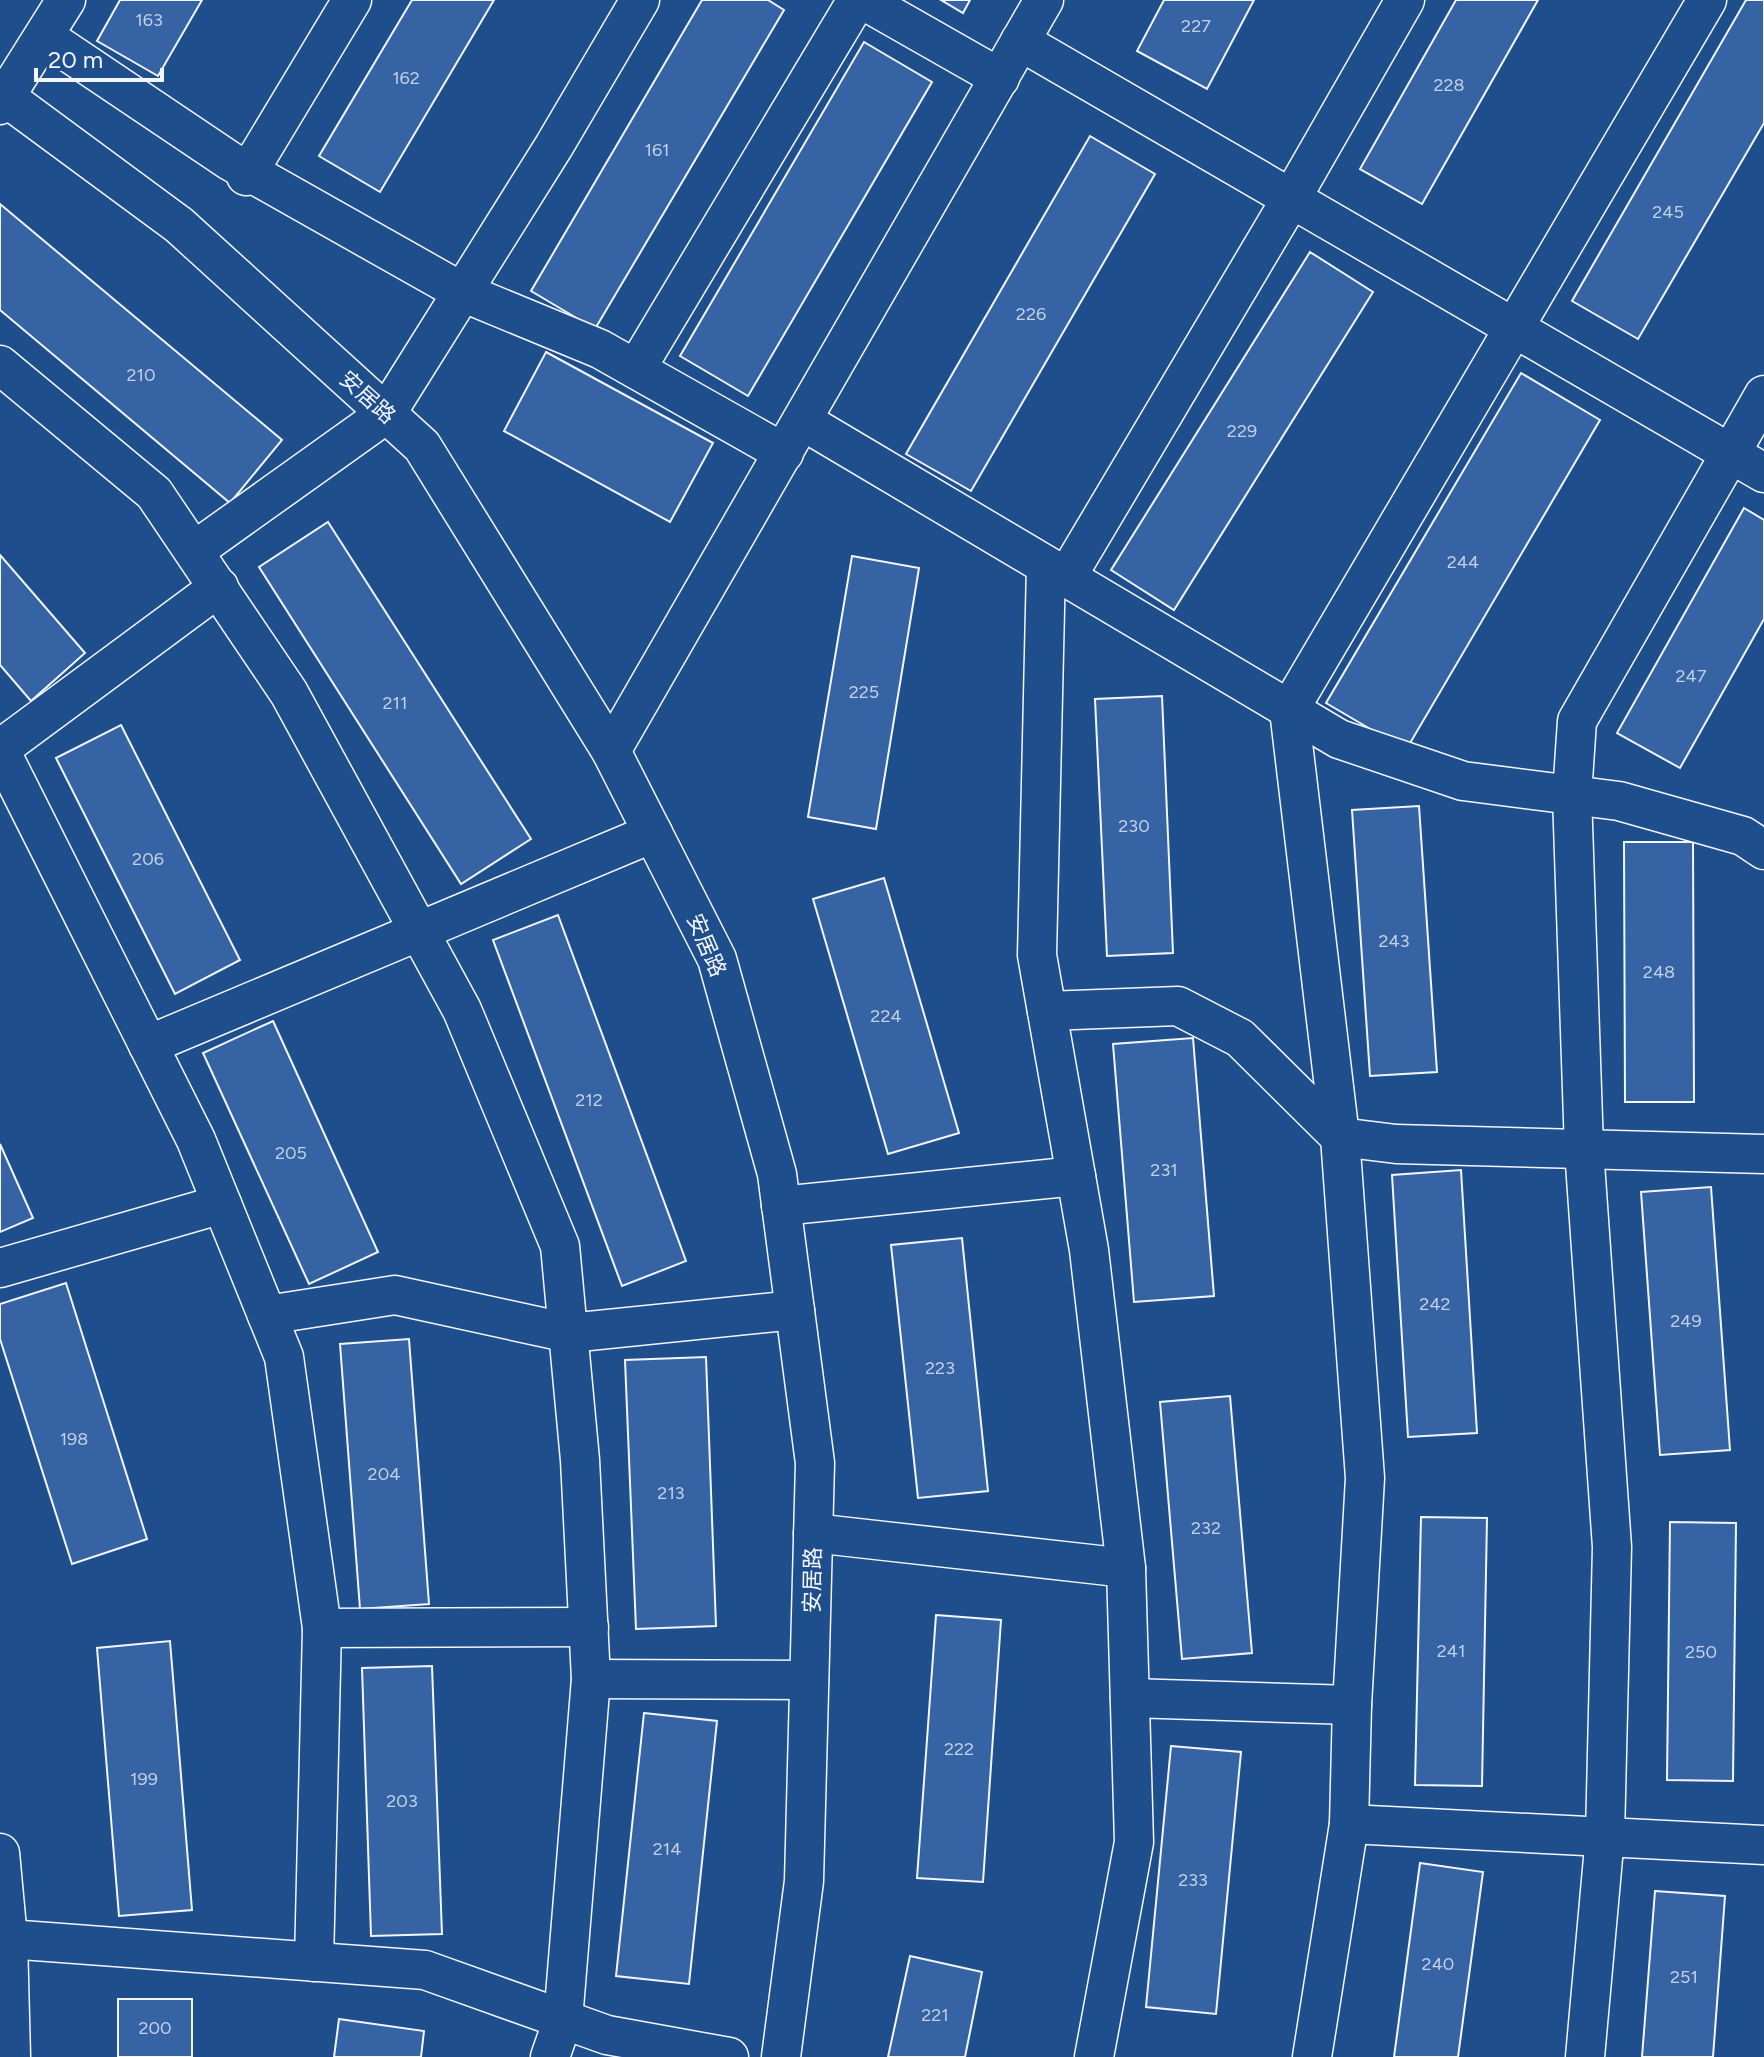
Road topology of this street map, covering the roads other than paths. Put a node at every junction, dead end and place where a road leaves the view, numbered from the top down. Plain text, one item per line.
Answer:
1 (66, 0) edge
2 (352, 0) edge
3 (640, 0) edge
4 (857, 0) edge
5 (863, 0) edge
6 (1044, 0) edge
7 (1405, 0) edge
8 (1707, 0) edge
9 (44, 36) junction
10 (1020, 41) junction
11 (1000, 78) junction
12 (2, 99) edge
13 (248, 174) junction
14 (1291, 199) junction
15 (462, 292) junction
16 (1513, 327) junction
17 (0, 365) edge
18 (636, 369) junction
19 (1764, 395) edge
20 (386, 414) junction
21 (794, 437) junction
22 (1730, 453) junction
23 (1764, 473) edge
24 (194, 551) junction
25 (1056, 572) junction
26 (219, 587) junction
27 (1289, 710) junction
28 (0, 749) edge
29 (611, 751) junction
30 (1572, 795) junction
31 (653, 833) junction
32 (1764, 850) edge
33 (420, 931) junction
34 (1047, 1011) junction
35 (148, 1045) junction
36 (1340, 1137) junction
37 (1584, 1149) junction
38 (1764, 1154) edge
39 (1076, 1176) junction
40 (222, 1204) junction
41 (781, 1206) junction
42 (0, 1268) edge
43 (795, 1310) junction
44 (267, 1315) junction
45 (569, 1333) junction
46 (813, 1533) junction
47 (1126, 1568) junction
48 (589, 1627) junction
49 (322, 1628) junction
50 (591, 1679) junction
51 (809, 1680) junction
52 (1130, 1698) junction
53 (1352, 1705) junction
54 (1349, 1824) junction
55 (1605, 1836) junction
56 (1764, 1845) edge
57 (0, 1853) edge
58 (8, 1939) junction
59 (314, 1962) junction
60 (563, 2020) junction
61 (11, 2057) edge
62 (550, 2057) edge
63 (729, 2057) edge
64 (781, 2057) edge
65 (1094, 2057) edge
66 (1312, 2057) edge
67 (1585, 2057) edge

1 - 9 street
2 - 13 street
3 - 15 street
4 - 18 street
5 - 11 street
6 - 10 street
7 - 14 street
8 - 16 street
9 - 12 street
9 - 13 street
10 - 11 street
10 - 14 street
11 - 21 street
12 - 20 street, 安居路
13 - 15 street
14 - 16 street
14 - 25 street
15 - 18 street
15 - 20 street
16 - 22 street
16 - 27 street
17 - 24 street
18 - 21 street
19 - 22 street
20 - 24 street
20 - 29 street, 安居路
21 - 25 street
21 - 29 street
22 - 23 street
22 - 30 street
24 - 26 street
25 - 27 street
25 - 34 street
26 - 28 street
26 - 33 street
27 - 30 street
27 - 36 street
28 - 35 street
29 - 31 street, 安居路
30 - 32 street
30 - 37 street
31 - 33 street
31 - 41 street, 安居路
33 - 35 street
33 - 45 street
34 - 36 street
34 - 39 street
35 - 40 street
36 - 37 street
36 - 53 street
37 - 38 street
37 - 55 street
39 - 41 street
39 - 47 street
40 - 42 street
40 - 44 street
41 - 43 street, 安居路
43 - 45 street
43 - 46 street, 安居路
44 - 45 street
44 - 49 street
45 - 48 street
46 - 47 street
46 - 51 street, 安居路
47 - 52 street
48 - 49 street
48 - 50 street
49 - 59 street
50 - 51 street
50 - 60 street
51 - 64 street, 安居路
52 - 53 street
52 - 65 street
53 - 54 street
54 - 55 street
54 - 66 street
55 - 56 street
55 - 67 street
57 - 58 street
58 - 59 street
58 - 61 street
59 - 60 street
60 - 62 street
60 - 63 street

